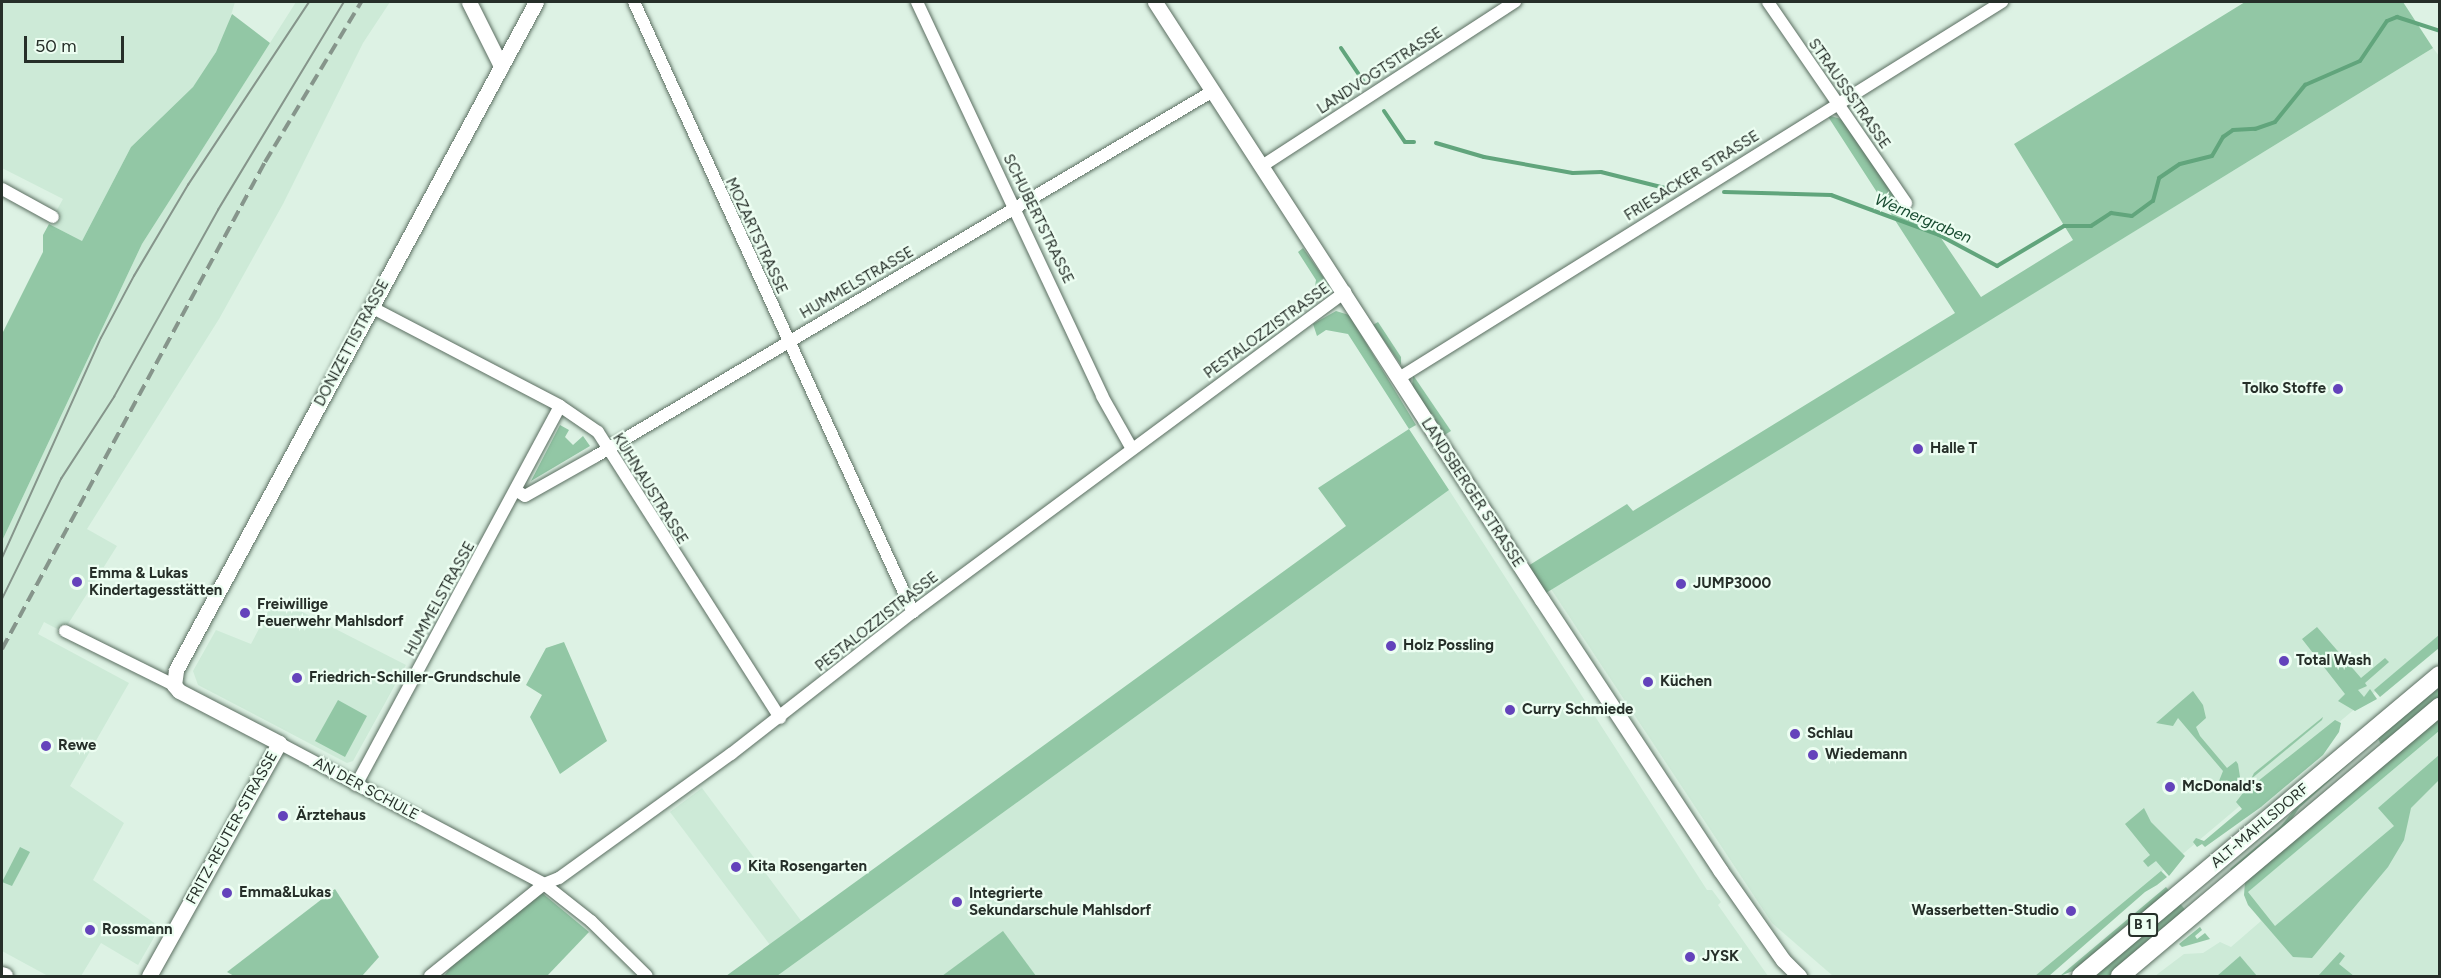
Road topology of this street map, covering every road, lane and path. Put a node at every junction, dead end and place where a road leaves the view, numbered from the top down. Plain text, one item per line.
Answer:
1 (469, 2) edge
2 (536, 2) edge
3 (634, 2) edge
4 (917, 2) edge
5 (1155, 2) edge
6 (1515, 2) edge
7 (1768, 2) edge
8 (2002, 2) edge
9 (501, 66) junction
10 (1213, 91) junction
11 (1836, 104) junction
12 (1262, 166) junction
13 (2, 189) edge
14 (1906, 203) dead end
15 (1016, 209) junction
16 (53, 217) dead end
17 (1345, 292) junction
18 (371, 307) junction
19 (788, 340) junction
20 (1399, 378) junction
21 (560, 406) junction
22 (608, 448) junction
23 (1132, 449) junction
24 (517, 491) junction
25 (913, 612) junction
26 (65, 631) dead end
27 (2439, 675) edge
28 (174, 686) junction
29 (2439, 708) edge
30 (780, 718) junction
31 (279, 743) junction
32 (356, 785) junction
33 (544, 884) junction
34 (430, 975) edge
35 (149, 976) edge
36 (647, 976) edge
37 (1799, 976) edge
38 (2081, 976) edge
39 (2120, 976) edge

1 - 9 street
2 - 9 street, DONIZETTISTRASSE
3 - 19 street, MOZARTSTRASSE
4 - 15 street, SCHUBERTSTRASSE
5 - 10 street, LANDSBERGER STRASSE
6 - 12 street, LANDVOGTSTRASSE
7 - 11 street, STRAUSSSTRASSE
8 - 11 street, FRIESACKER STRASSE
9 - 18 street, DONIZETTISTRASSE
10 - 12 street, LANDSBERGER STRASSE
10 - 15 street, HUMMELSTRASSE
11 - 14 street, STRAUSSSTRASSE
11 - 20 street, FRIESACKER STRASSE
12 - 17 street, LANDSBERGER STRASSE
13 - 16 street
15 - 19 street, HUMMELSTRASSE
15 - 23 street, SCHUBERTSTRASSE
17 - 20 street, LANDSBERGER STRASSE
17 - 23 street, PESTALOZZISTRASSE
18 - 21 street, KUHNAUSTRASSE
18 - 28 street, DONIZETTISTRASSE
19 - 22 street, HUMMELSTRASSE
19 - 25 street, MOZARTSTRASSE
20 - 37 street, LANDSBERGER STRASSE
21 - 22 street, KUHNAUSTRASSE
21 - 24 street, HUMMELSTRASSE
22 - 24 street, HUMMELSTRASSE
22 - 30 street, KUHNAUSTRASSE
23 - 25 street, PESTALOZZISTRASSE
24 - 32 street, HUMMELSTRASSE
25 - 30 street, PESTALOZZISTRASSE
26 - 28 street, AN DER SCHULE
27 - 38 main road, ALT-MAHLSDORF / B 1
28 - 31 street, AN DER SCHULE
29 - 39 main road, ALT-MAHLSDORF / B 1
30 - 33 street, PESTALOZZISTRASSE
31 - 32 street, AN DER SCHULE
31 - 35 street, FRITZ-REUTER-STRASSE
32 - 33 street, AN DER SCHULE
33 - 34 street, PESTALOZZISTRASSE
33 - 36 street, AN DER SCHULE

